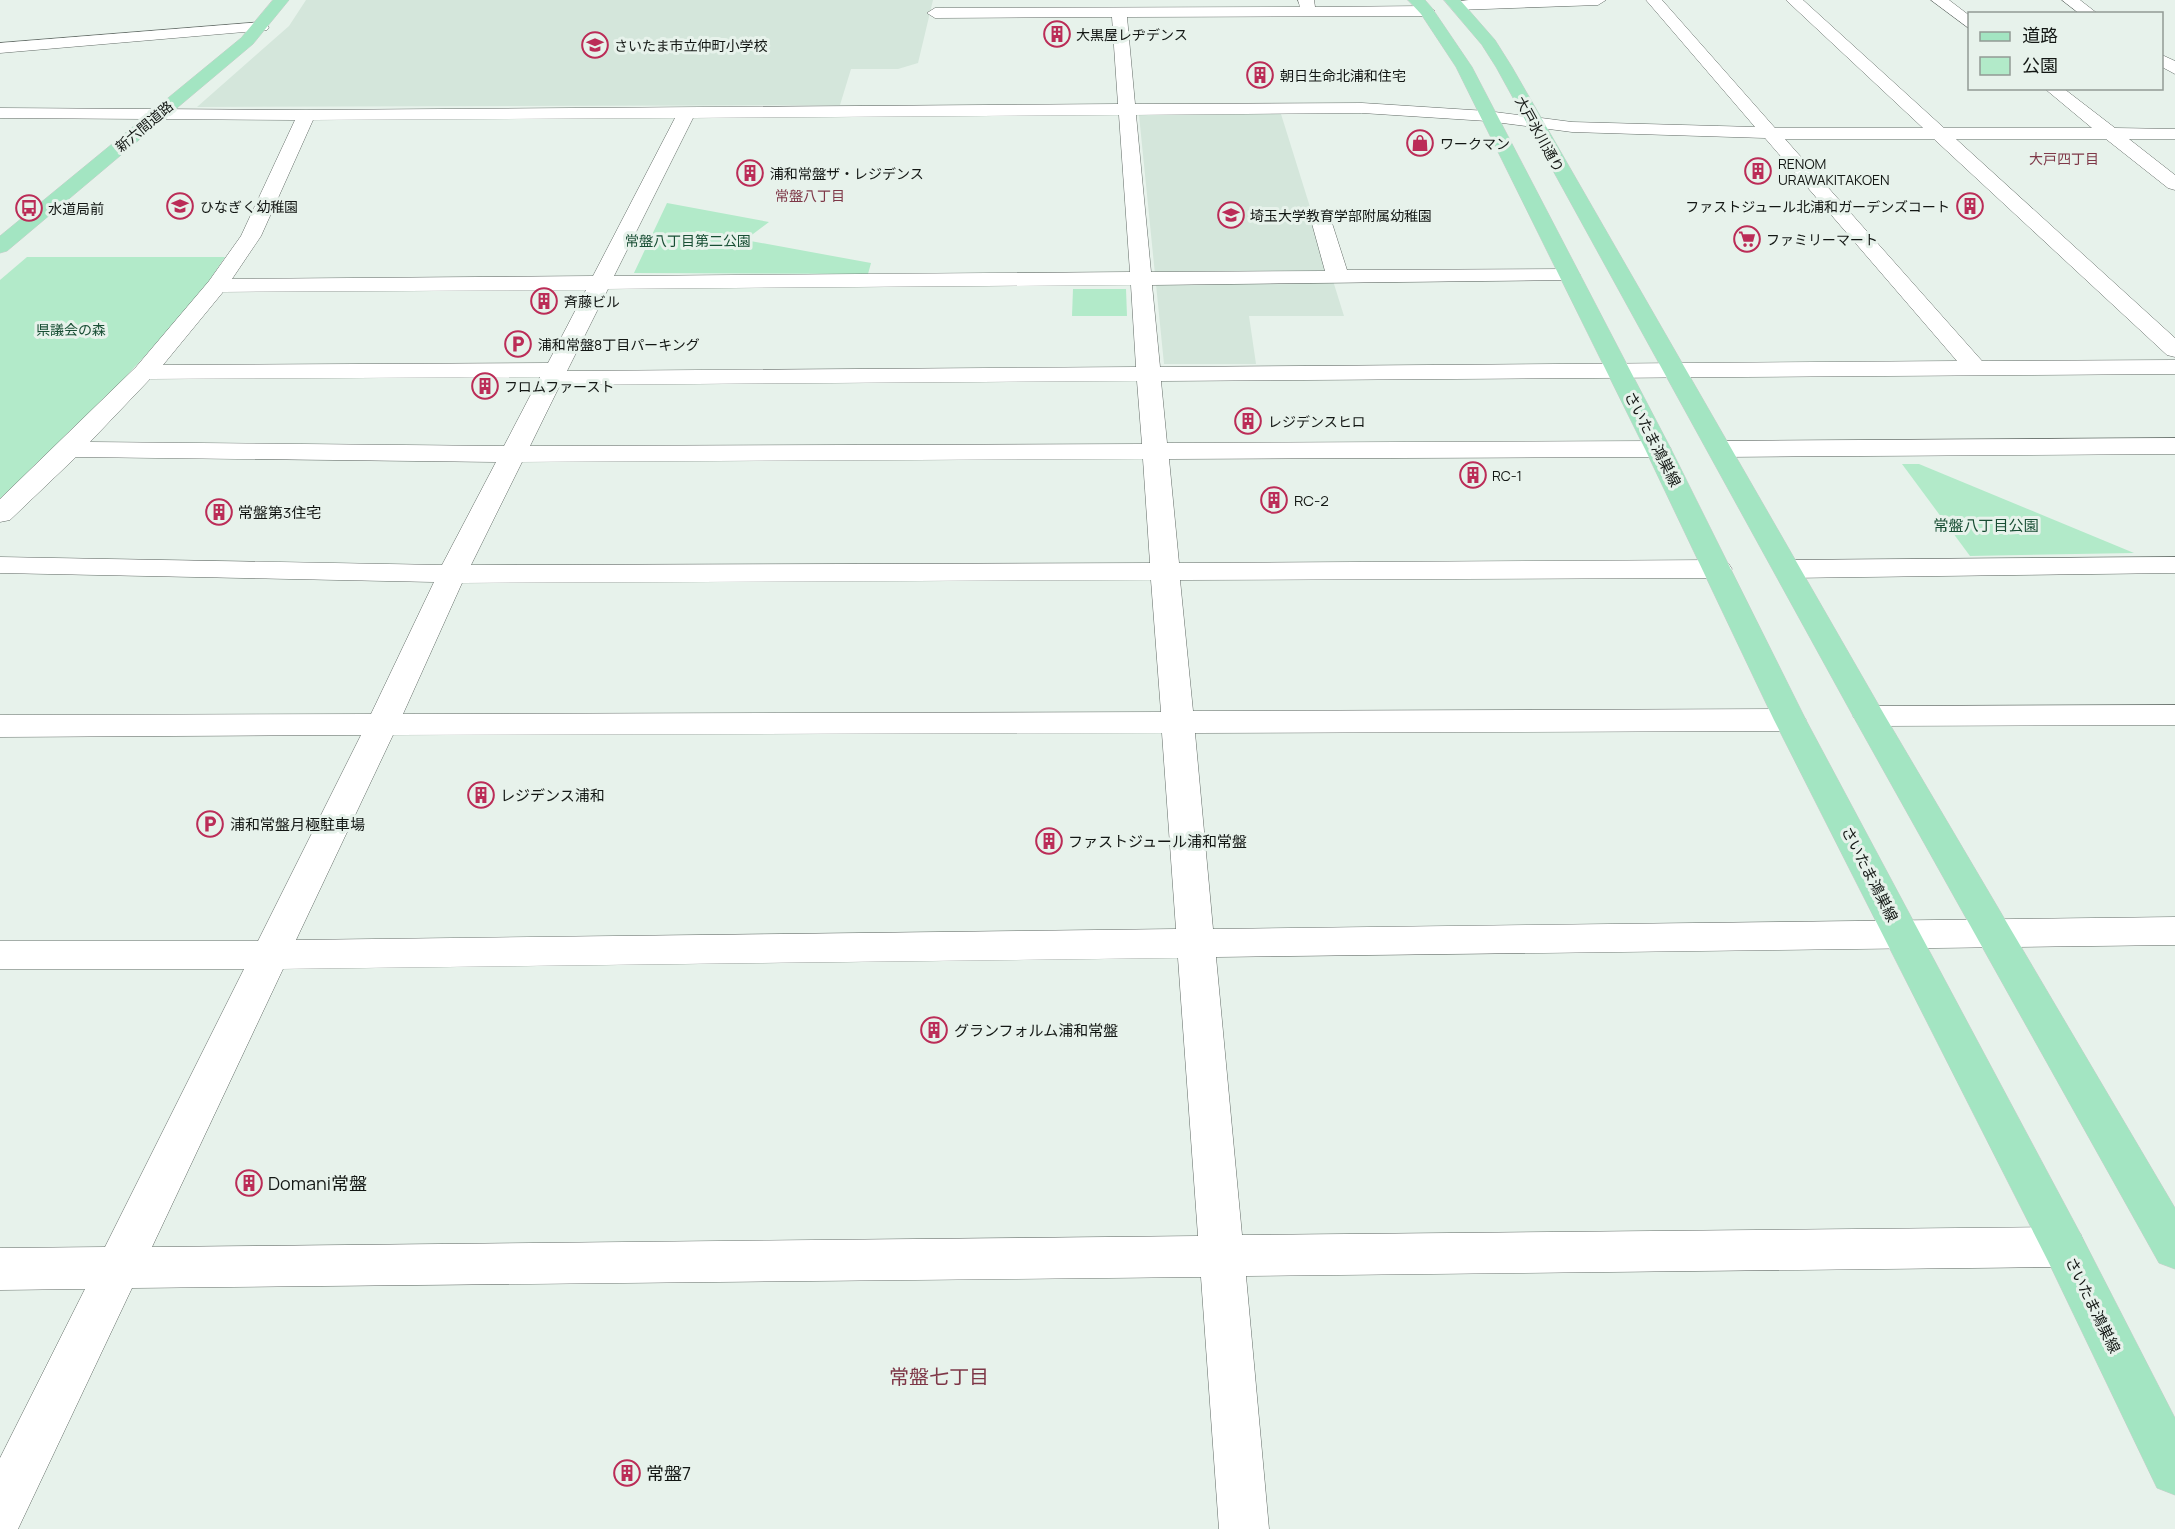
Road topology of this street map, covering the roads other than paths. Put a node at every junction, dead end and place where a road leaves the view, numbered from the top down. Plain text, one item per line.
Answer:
1 (281, 0) edge
2 (1598, 0) edge
3 (1654, 0) edge
4 (1794, 0) edge
5 (1939, 0) edge
6 (2070, 0) edge
7 (1454, 2) edge
8 (1422, 5) edge
9 (1307, 6) edge
10 (1119, 12) junction
11 (2088, 12) edge
12 (935, 13) dead end
13 (1968, 22) edge
14 (261, 27) junction
15 (181, 34) junction
16 (0, 41) edge
17 (0, 48) edge
18 (2055, 90) edge
19 (1127, 110) junction
20 (161, 112) junction
21 (687, 112) junction
22 (0, 113) edge
23 (306, 115) junction
24 (1487, 116) junction
25 (1534, 123) junction
26 (1770, 133) junction
27 (1939, 133) junction
28 (2110, 134) junction
29 (2175, 134) edge
30 (2175, 184) edge
31 (1321, 220) dead end
32 (0, 247) edge
33 (1569, 275) junction
34 (1338, 277) junction
35 (1139, 280) junction
36 (600, 283) junction
37 (218, 286) junction
38 (2175, 350) edge
39 (2175, 367) edge
40 (1975, 368) junction
41 (1617, 370) junction
42 (1672, 370) junction
43 (144, 372) junction
44 (554, 374) junction
45 (1149, 374) junction
46 (2175, 446) edge
47 (69, 449) junction
48 (1658, 449) junction
49 (1720, 449) junction
50 (1155, 451) junction
51 (513, 454) junction
52 (0, 514) edge
53 (0, 565) edge
54 (2175, 565) edge
55 (1718, 569) junction
56 (1788, 569) junction
57 (1165, 570) junction
58 (452, 574) junction
59 (2175, 715) edge
60 (1869, 717) junction
61 (1790, 720) junction
62 (1177, 721) junction
63 (382, 725) junction
64 (0, 726) edge
65 (2175, 931) edge
66 (1995, 932) junction
67 (1901, 933) junction
68 (1195, 943) junction
69 (0, 955) edge
70 (270, 955) junction
71 (2174, 1245) edge
72 (2064, 1247) junction
73 (1221, 1257) junction
74 (0, 1269) edge
75 (118, 1269) junction
76 (2175, 1470) edge
77 (0, 1512) edge
78 (1244, 1529) edge

1 - 14 main road, 新六間道路
2 - 7 street
3 - 26 street
4 - 27 street
5 - 13 street
6 - 11 street
7 - 25 main road, 大戸氷川通り
8 - 9 street
8 - 24 main road
9 - 10 street
10 - 12 street
10 - 19 street
14 - 15 street
14 - 20 main road, 新六間道路
15 - 16 street
15 - 17 street
18 - 28 street
19 - 21 street
19 - 24 street
19 - 35 street
20 - 22 street
20 - 23 street
20 - 32 main road, 新六間道路
21 - 23 street
21 - 36 street
23 - 37 street
24 - 25 street
24 - 33 main road
25 - 26 street
25 - 42 main road, 大戸氷川通り
26 - 27 street
26 - 40 street
27 - 28 street
27 - 38 street
28 - 29 street
28 - 30 street
31 - 34 street
33 - 34 street
33 - 41 main road, さいたま鴻巣線
34 - 35 street
35 - 36 street
35 - 45 street
36 - 37 street
36 - 44 street
37 - 43 street
39 - 40 street
40 - 42 street
41 - 42 street
41 - 45 street
41 - 48 main road, さいたま鴻巣線
42 - 49 main road
43 - 44 street
43 - 47 street
44 - 45 street
44 - 51 street
45 - 50 street
46 - 49 street
47 - 51 street
47 - 52 street
48 - 50 street
48 - 55 main road, さいたま鴻巣線
49 - 56 main road
50 - 51 street
50 - 57 street
51 - 58 street
53 - 58 street
54 - 56 street
55 - 57 street
55 - 61 main road, さいたま鴻巣線
56 - 60 main road
57 - 58 street
57 - 62 street
58 - 63 street
59 - 60 street
60 - 66 main road
61 - 62 street
61 - 67 main road, さいたま鴻巣線
62 - 63 street
62 - 68 street
63 - 64 street
63 - 70 street
65 - 66 street
66 - 67 street
66 - 71 main road
67 - 68 street
67 - 72 main road, さいたま鴻巣線
68 - 70 street
68 - 73 street
69 - 70 street
70 - 75 street
72 - 73 street
72 - 76 main road, さいたま鴻巣線
73 - 75 street
73 - 78 street
74 - 75 street
75 - 77 street

